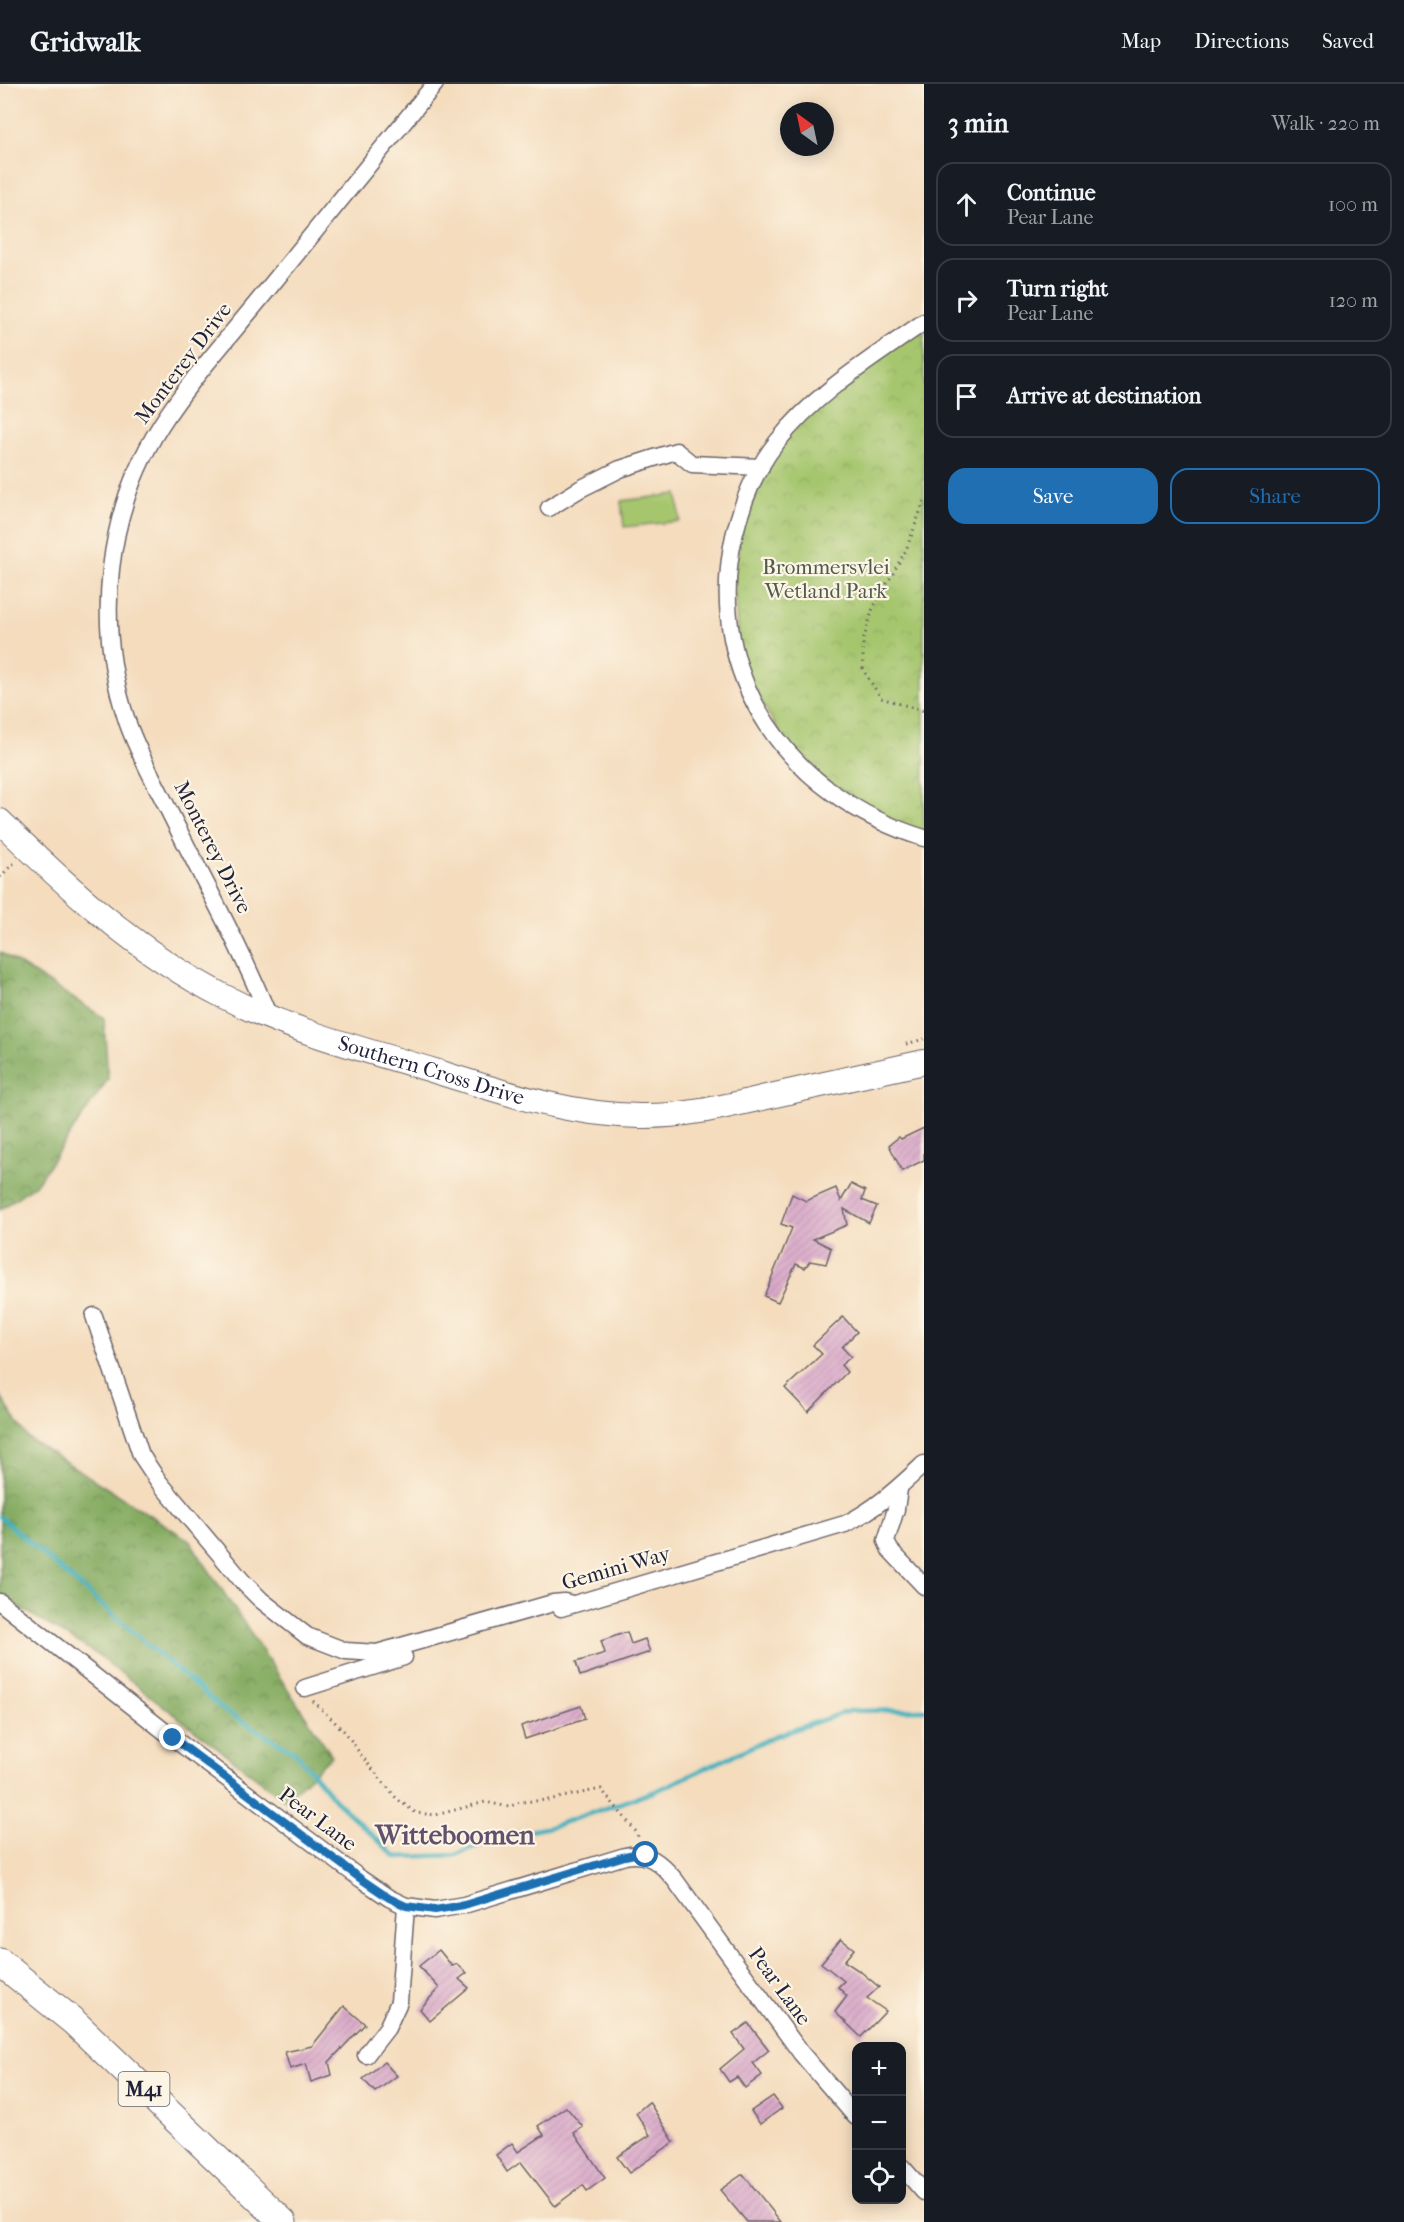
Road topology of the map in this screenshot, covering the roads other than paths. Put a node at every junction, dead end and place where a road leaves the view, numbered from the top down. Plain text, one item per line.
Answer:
1 (435, 84) edge
2 (924, 322) edge
3 (761, 466) junction
4 (549, 508) dead end
5 (0, 821) edge
6 (924, 838) edge
7 (269, 1017) junction
8 (924, 1062) edge
9 (94, 1316) dead end
10 (924, 1464) edge
11 (899, 1488) junction
12 (924, 1586) edge
13 (0, 1602) edge
14 (572, 1604) junction
15 (309, 1686) road end
16 (406, 1906) junction
17 (0, 1962) edge
18 (366, 2055) dead end
19 (852, 2112) edge
20 (906, 2172) edge
21 (924, 2192) edge
22 (283, 2222) edge

1 - 7 street, Monterey Drive
2 - 3 street
3 - 4 street
3 - 6 street
5 - 7 street, Southern Cross Drive
7 - 8 street, Southern Cross Drive
9 - 14 street
10 - 11 street, Gemini Way
11 - 12 street
11 - 14 street, Gemini Way
13 - 16 street, Pear Lane
14 - 15 street, Gemini Way
16 - 18 street
16 - 19 street, Pear Lane
17 - 22 main road, M41
20 - 21 street

